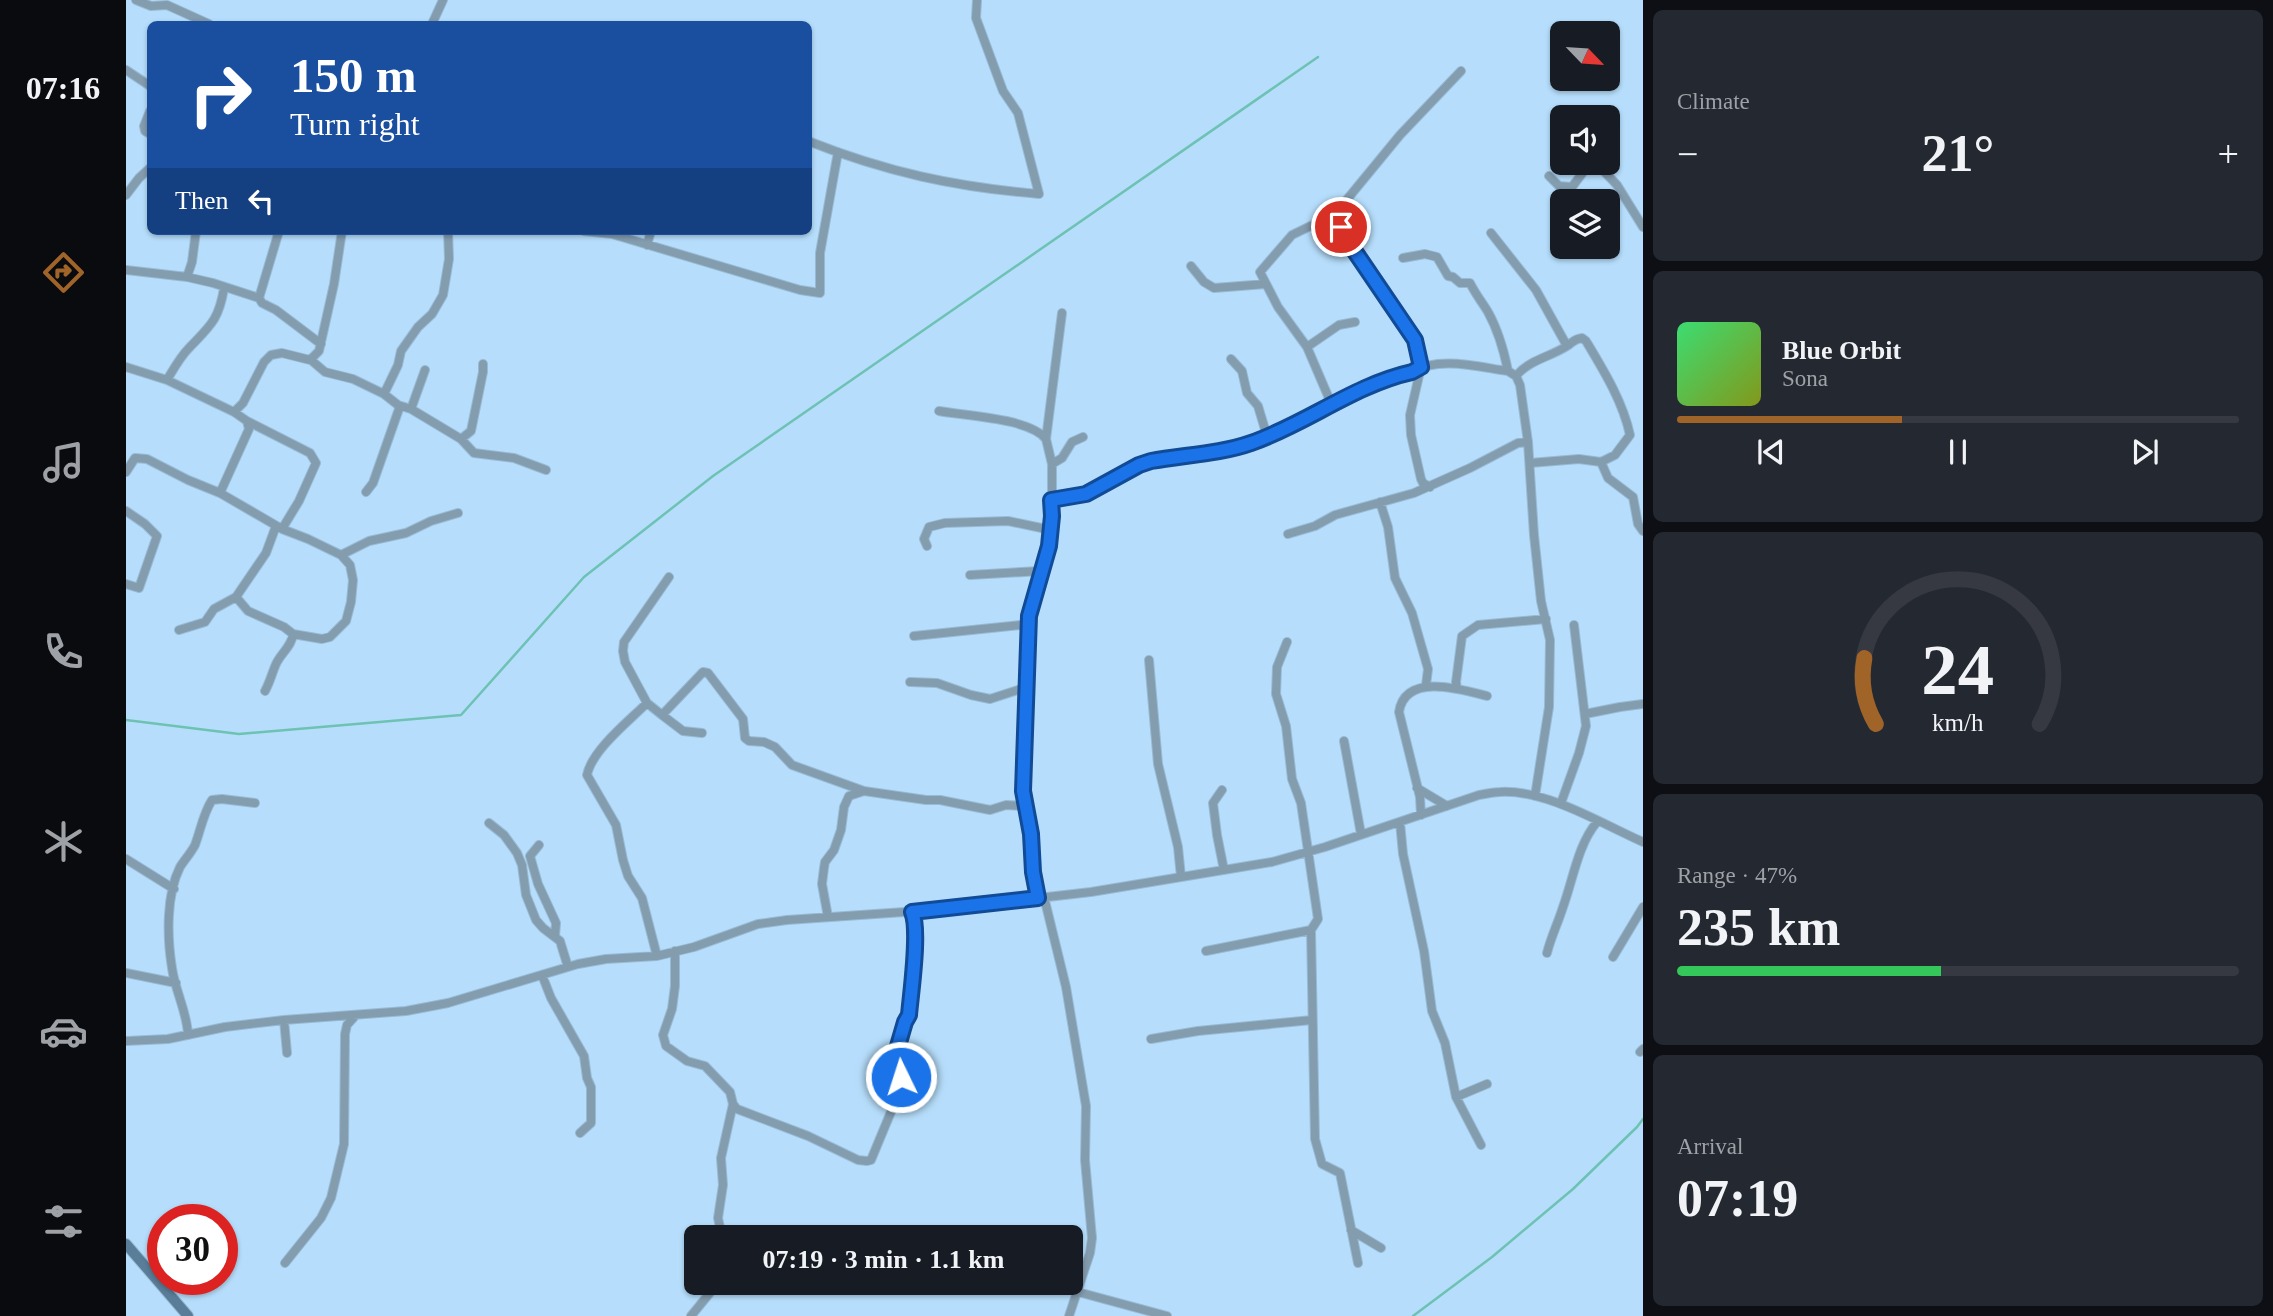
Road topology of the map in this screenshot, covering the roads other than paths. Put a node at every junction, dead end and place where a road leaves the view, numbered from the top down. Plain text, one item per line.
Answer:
1 (136, 0) edge
2 (443, 0) edge
3 (977, 0) edge
4 (202, 21) edge
5 (433, 21) edge
6 (126, 70) edge
7 (1461, 71) dead end
8 (147, 84) edge
9 (812, 142) edge
10 (838, 152) junction
11 (147, 171) edge
12 (1549, 176) dead end
13 (126, 195) edge
14 (1335, 214) junction
15 (1643, 227) edge
16 (1491, 233) dead end
17 (195, 235) edge
18 (278, 235) edge
19 (341, 235) edge
20 (448, 235) edge
21 (615, 235) edge
22 (650, 235) edge
23 (648, 245) junction
24 (1404, 258) dead end
25 (1191, 265) dead end
26 (126, 270) edge
27 (187, 277) junction
28 (1266, 284) junction
29 (224, 288) junction
30 (259, 298) junction
31 (1062, 313) dead end
32 (1355, 322) dead end
33 (321, 344) junction
34 (1567, 346) junction
35 (1307, 347) junction
36 (1231, 359) dead end
37 (311, 360) junction
38 (483, 365) dead end
39 (126, 367) edge
40 (1421, 367) junction
41 (425, 370) dead end
42 (1508, 371) junction
43 (1516, 376) junction
44 (167, 380) junction
45 (384, 394) junction
46 (1331, 403) junction
47 (400, 406) junction
48 (411, 409) junction
49 (939, 411) dead end
50 (234, 412) junction
51 (247, 421) junction
52 (1267, 436) junction
53 (1083, 437) dead end
54 (461, 439) junction
55 (1046, 439) junction
56 (1528, 442) junction
57 (1601, 462) junction
58 (1530, 463) junction
59 (1052, 464) junction
60 (546, 470) dead end
61 (126, 472) edge
62 (1430, 487) junction
63 (366, 492) dead end
64 (220, 493) junction
65 (1051, 500) junction
66 (1380, 502) junction
67 (126, 511) edge
68 (457, 513) dead end
69 (279, 528) junction
70 (1051, 530) junction
71 (1643, 531) edge
72 (1288, 534) dead end
73 (928, 546) dead end
74 (341, 555) junction
75 (1040, 571) junction
76 (970, 575) dead end
77 (668, 577) dead end
78 (126, 584) edge
79 (236, 597) junction
80 (1546, 619) junction
81 (1574, 625) dead end
82 (1028, 627) junction
83 (179, 630) dead end
84 (293, 634) junction
85 (914, 636) dead end
86 (1287, 642) dead end
87 (1149, 660) dead end
88 (910, 682) dead end
89 (1426, 685) junction
90 (1027, 687) junction
91 (1457, 688) junction
92 (265, 691) dead end
93 (1487, 696) dead end
94 (647, 703) junction
95 (1643, 705) edge
96 (1585, 714) junction
97 (662, 716) junction
98 (702, 733) dead end
99 (1344, 741) dead end
100 (1417, 788) junction
101 (1222, 790) dead end
102 (864, 791) junction
103 (1535, 796) junction
104 (255, 803) dead end
105 (1561, 803) junction
106 (1026, 806) junction
107 (1447, 806) junction
108 (1420, 815) junction
109 (1400, 822) junction
110 (1598, 822) junction
111 (489, 823) dead end
112 (1361, 834) junction
113 (1643, 842) edge
114 (539, 845) dead end
115 (1307, 852) junction
116 (126, 859) edge
117 (1224, 870) junction
118 (1181, 877) junction
119 (174, 889) junction
120 (1041, 898) junction
121 (1643, 907) edge
122 (912, 912) junction
123 (828, 917) junction
124 (1311, 930) junction
125 (555, 936) junction
126 (675, 951) junction
127 (1206, 951) dead end
128 (1547, 953) dead end
129 (657, 956) junction
130 (1613, 957) dead end
131 (568, 967) junction
132 (126, 973) edge
133 (542, 975) junction
134 (176, 983) junction
135 (356, 1015) junction
136 (284, 1020) junction
137 (1312, 1020) junction
138 (188, 1035) junction
139 (1151, 1039) dead end
140 (126, 1041) edge
141 (287, 1053) dead end
142 (1487, 1084) dead end
143 (1456, 1097) junction
144 (733, 1104) junction
145 (580, 1133) dead end
146 (1481, 1145) dead end
147 (719, 1225) edge
148 (1351, 1230) junction
149 (126, 1244) edge
150 (1381, 1248) dead end
151 (1358, 1262) dead end
152 (285, 1263) dead end
153 (1083, 1276) edge
154 (1083, 1293) edge
155 (708, 1295) edge
156 (1077, 1295) edge
157 (188, 1316) edge
158 (691, 1316) edge
159 (1069, 1316) edge
160 (1167, 1316) edge

1 - 4 street
2 - 5 street
3 - 10 street
6 - 8 street
7 - 14 street
9 - 10 street
10 - 23 street
11 - 13 street
12 - 15 street
14 - 28 street
14 - 40 street
16 - 34 street
17 - 27 street
18 - 30 street
19 - 33 street
20 - 45 street
21 - 23 street
22 - 23 street
24 - 42 street
25 - 28 street
26 - 27 street
27 - 29 street
28 - 35 street
29 - 30 street
29 - 44 street
30 - 33 street
31 - 55 street
32 - 35 street
33 - 37 street
34 - 43 street
34 - 57 street
35 - 46 street
36 - 52 street
37 - 45 street
37 - 50 street
38 - 54 street
39 - 44 street
40 - 42 street
40 - 46 street
40 - 62 street
41 - 48 street
42 - 43 street
43 - 56 street
44 - 50 street
45 - 47 street
46 - 52 street
47 - 48 street
47 - 63 street
48 - 54 street
49 - 55 street
50 - 51 street
51 - 64 street
51 - 69 street
52 - 65 street
53 - 59 street
54 - 60 street
55 - 59 street
56 - 58 street
56 - 62 street
57 - 58 street
57 - 71 street
58 - 80 street
59 - 65 street
61 - 64 street
62 - 66 street
64 - 69 street
65 - 70 street
66 - 72 street
66 - 89 street
67 - 78 street
68 - 74 street
69 - 74 street
69 - 79 street
70 - 73 street
70 - 75 street
74 - 84 street
75 - 76 street
75 - 82 street
77 - 94 street
79 - 83 street
79 - 84 street
80 - 91 street
80 - 103 street
81 - 96 street
82 - 85 street
82 - 90 street
84 - 92 street
86 - 115 street
87 - 118 street
88 - 90 street
89 - 91 street
89 - 100 street
90 - 106 street
91 - 93 street
94 - 97 street
94 - 129 street
95 - 96 street
96 - 105 street
97 - 98 street
97 - 102 street
99 - 112 street
100 - 107 street
100 - 108 street
101 - 117 street
102 - 106 street
102 - 123 street
103 - 105 street
103 - 107 street
104 - 119 street
105 - 110 street
106 - 120 street
107 - 108 street
108 - 109 street
109 - 112 street
109 - 143 street
110 - 113 street
110 - 128 street
111 - 125 street
112 - 115 street
114 - 125 street
115 - 117 street
115 - 124 street
116 - 119 street
117 - 118 street
118 - 120 street
119 - 134 street
120 - 122 street
120 - 153 street
121 - 130 street
122 - 123 street
122 - 144 street
123 - 126 street
124 - 127 street
124 - 137 street
125 - 131 street
126 - 129 street
126 - 144 street
129 - 131 street
131 - 133 street
132 - 134 street
133 - 135 street
133 - 145 street
134 - 138 street
135 - 136 street
135 - 152 street
136 - 138 street
136 - 141 street
137 - 139 street
137 - 148 street
138 - 140 street
142 - 143 street
143 - 146 street
144 - 147 street
148 - 150 street
148 - 151 street
149 - 157 main road
154 - 160 street
155 - 158 street
156 - 159 street

